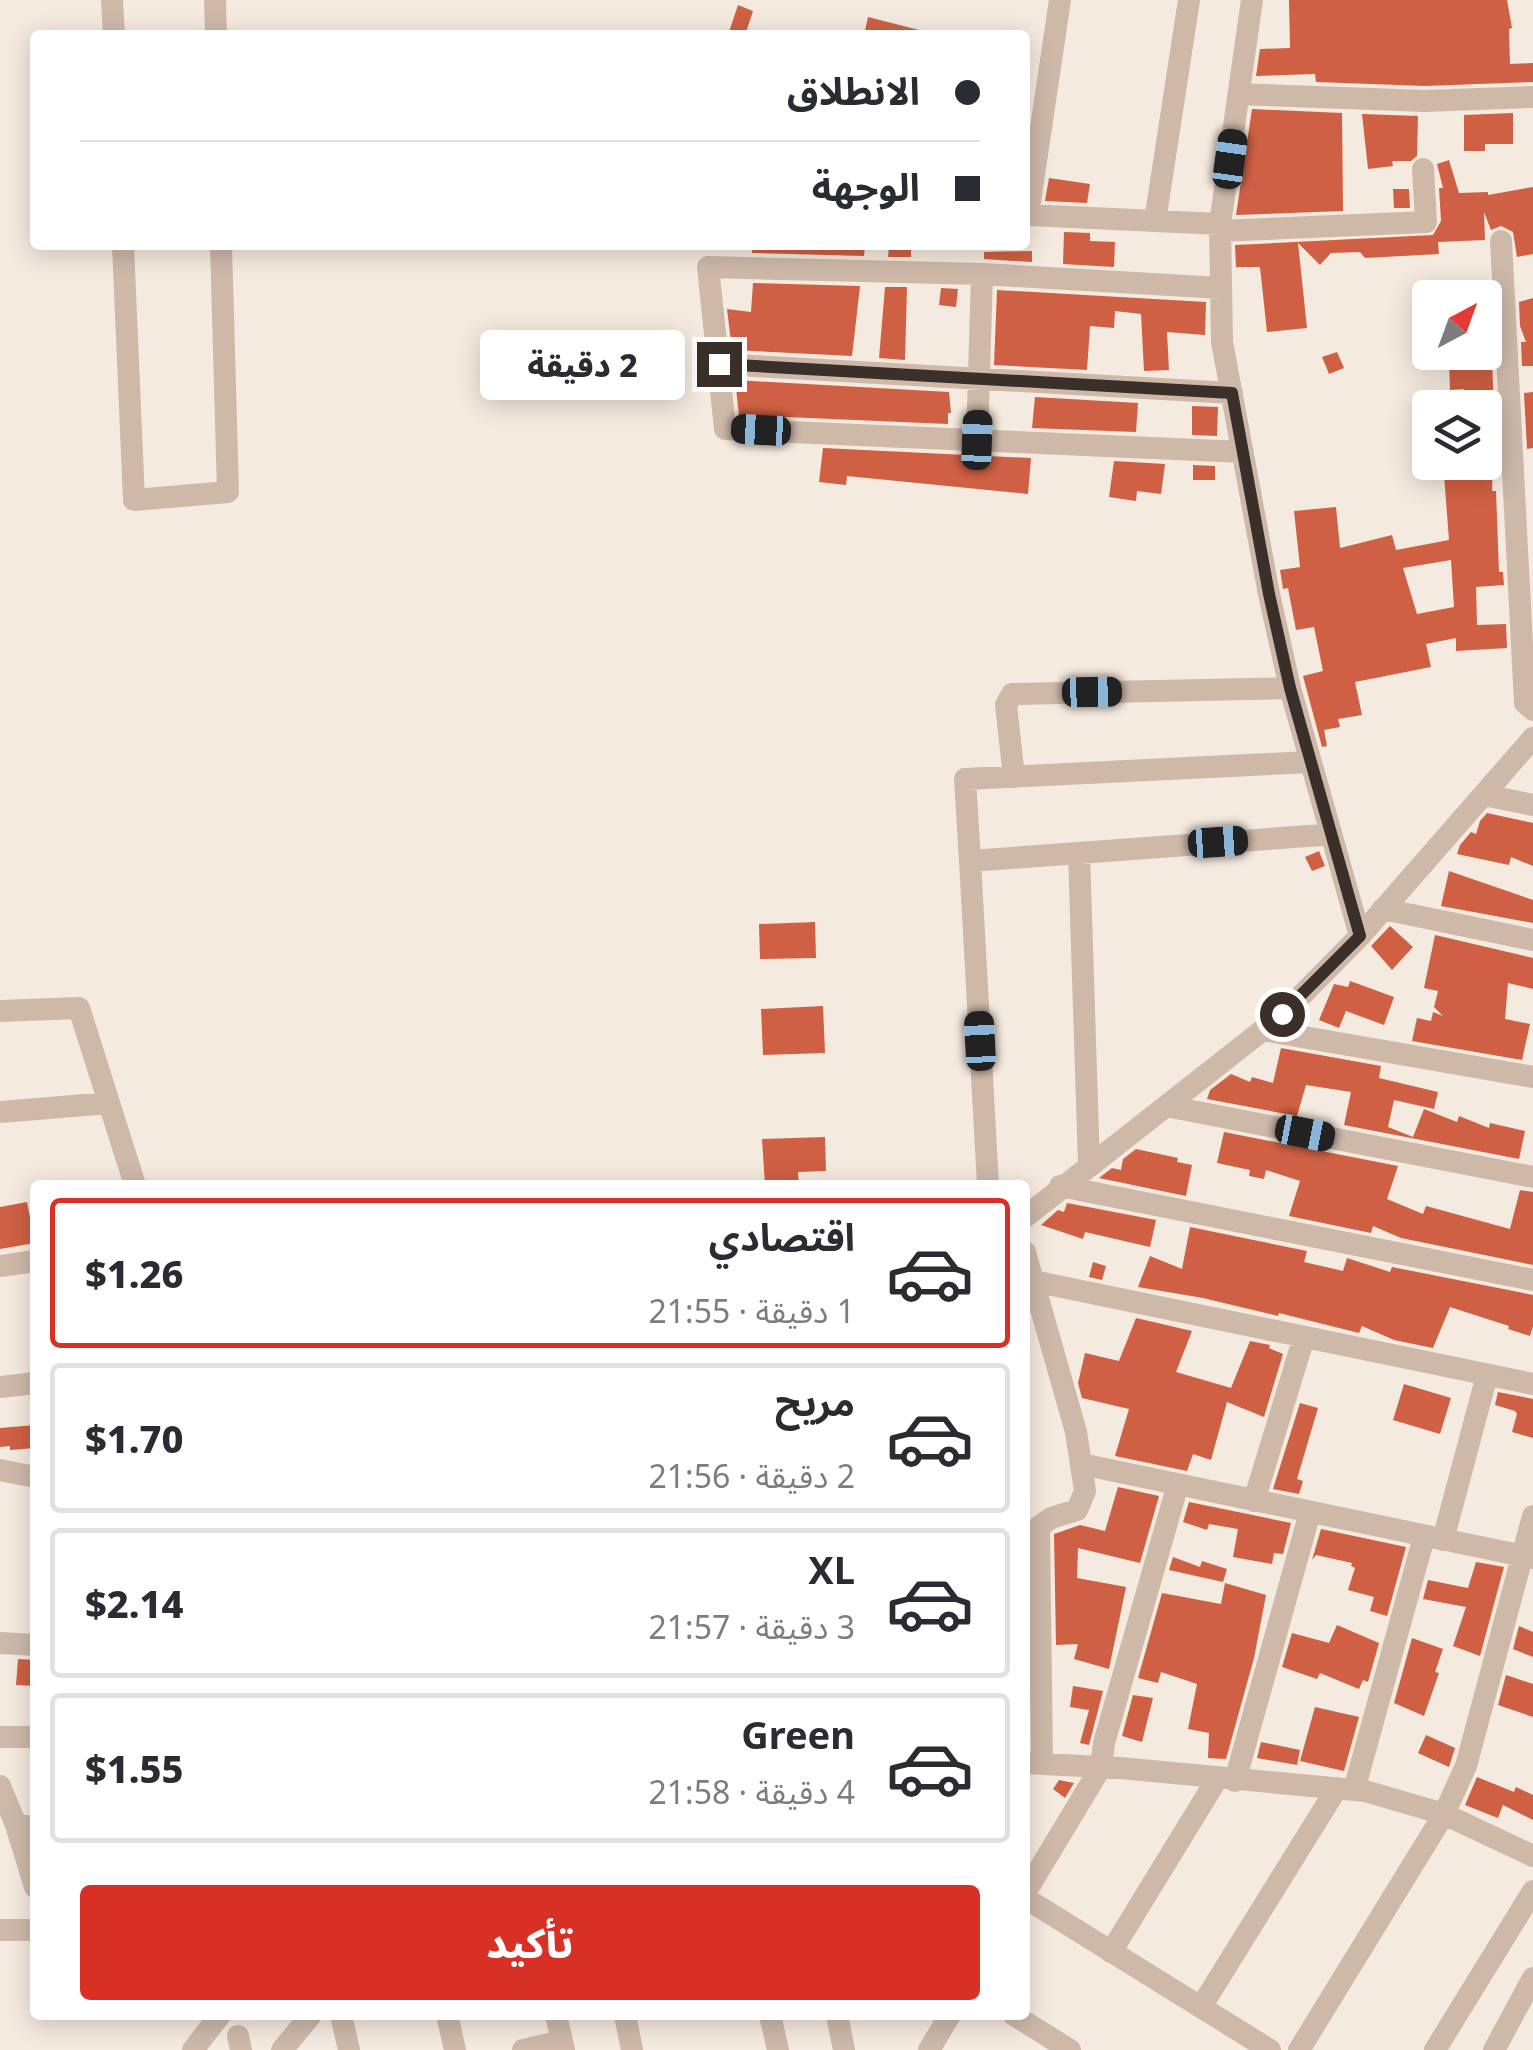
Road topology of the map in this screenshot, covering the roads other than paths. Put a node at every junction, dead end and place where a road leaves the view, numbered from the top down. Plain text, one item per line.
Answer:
1 (112, 0) edge
2 (215, 0) edge
3 (1060, 0) edge
4 (1189, 0) edge
5 (1252, 0) edge
6 (114, 30) edge
7 (216, 30) edge
8 (1239, 94) junction
9 (1533, 96) edge
10 (1423, 169) dead end
11 (1030, 202) edge
12 (1030, 215) edge
13 (1155, 221) junction
14 (1220, 228) junction
15 (1501, 241) dead end
16 (123, 250) edge
17 (221, 250) edge
18 (982, 274) junction
19 (1220, 288) junction
20 (719, 364) junction
21 (979, 377) junction
22 (1232, 393) junction
23 (977, 440) junction
24 (1242, 452) junction
25 (1522, 457) edge
26 (1290, 688) junction
27 (1533, 710) edge
28 (1533, 738) edge
29 (1310, 762) junction
30 (1014, 776) junction
31 (1484, 795) junction
32 (1533, 805) edge
33 (1322, 835) dead end
34 (1079, 853) junction
35 (970, 861) junction
36 (1383, 909) junction
37 (1360, 936) junction
38 (1533, 940) edge
39 (0, 1011) edge
40 (1263, 1030) junction
41 (1533, 1077) edge
42 (109, 1103) junction
43 (1166, 1106) junction
44 (0, 1112) edge
45 (1089, 1164) junction
46 (1533, 1177) edge
47 (133, 1180) edge
48 (988, 1180) edge
49 (1060, 1186) junction
50 (1030, 1213) edge
51 (30, 1262) edge
52 (0, 1266) edge
53 (1030, 1270) edge
54 (1533, 1280) edge
55 (1033, 1281) junction
56 (1304, 1337) junction
57 (1487, 1375) junction
58 (30, 1384) edge
59 (1533, 1384) edge
60 (0, 1388) edge
61 (1081, 1464) junction
62 (0, 1470) edge
63 (30, 1476) edge
64 (1178, 1484) junction
65 (1254, 1500) junction
66 (1310, 1512) junction
67 (1533, 1516) edge
68 (1032, 1532) edge
69 (1434, 1538) junction
70 (1528, 1557) edge
71 (0, 1644) edge
72 (30, 1645) edge
73 (1034, 1734) edge
74 (0, 1736) edge
75 (30, 1737) edge
76 (1034, 1764) edge
77 (1101, 1767) junction
78 (1226, 1780) junction
79 (0, 1786) edge
80 (1346, 1789) junction
81 (1444, 1814) junction
82 (26, 1826) edge
83 (30, 1853) edge
84 (1533, 1856) edge
85 (1030, 1888) edge
86 (1533, 1890) edge
87 (1030, 1899) edge
88 (0, 1930) edge
89 (30, 1930) edge
90 (1111, 1952) junction
91 (1533, 1978) edge
92 (1202, 2007) junction
93 (216, 2020) edge
94 (307, 2020) edge
95 (343, 2020) edge
96 (448, 2020) edge
97 (557, 2020) edge
98 (625, 2020) edge
99 (771, 2020) edge
100 (838, 2020) edge
101 (947, 2020) edge
102 (1022, 2020) edge
103 (563, 2046) edge
104 (193, 2050) edge
105 (282, 2050) edge
106 (349, 2050) edge
107 (454, 2050) edge
108 (522, 2050) edge
109 (632, 2050) edge
110 (778, 2050) edge
111 (844, 2050) edge
112 (928, 2050) edge
113 (1070, 2050) edge
114 (1270, 2050) edge
115 (1298, 2050) edge
116 (1434, 2050) edge
117 (1494, 2050) edge

1 - 6 street
2 - 7 street
3 - 11 street
4 - 13 street
5 - 8 street
8 - 9 street
8 - 14 street
10 - 14 street
12 - 13 street
13 - 14 street
14 - 19 street
15 - 25 street
16 - 17 street
18 - 19 street
18 - 20 street
18 - 21 street
19 - 22 street
20 - 21 street
20 - 23 street
21 - 22 street
21 - 23 street
22 - 24 street
23 - 24 street
24 - 26 street
25 - 27 street
26 - 29 street
26 - 30 street
28 - 31 street
29 - 30 street
29 - 37 street
30 - 35 street
31 - 32 street
31 - 36 street
33 - 34 street
34 - 35 street
34 - 45 street
35 - 48 street
36 - 37 street
36 - 38 street
37 - 40 street
39 - 42 street
40 - 41 street
40 - 43 street
42 - 44 street
42 - 47 street
43 - 45 street
43 - 46 street
45 - 49 street
49 - 50 street
49 - 54 street
51 - 52 street
53 - 55 street
55 - 56 street
55 - 61 street
56 - 57 street
56 - 65 street
57 - 59 street
57 - 69 street
58 - 60 street
61 - 64 street
61 - 68 street
62 - 63 street
64 - 65 street
64 - 77 street
65 - 66 street
66 - 69 street
66 - 78 street
67 - 70 street
68 - 73 street
69 - 70 street
69 - 80 street
70 - 81 street
71 - 72 street
73 - 76 street
74 - 75 street
76 - 77 street
77 - 78 street
77 - 85 street
78 - 80 street
78 - 90 street
79 - 82 street
80 - 81 street
80 - 92 street
81 - 84 street
81 - 115 street
82 - 83 street
86 - 116 street
87 - 90 street
88 - 89 street
90 - 92 street
91 - 117 street
92 - 114 street
93 - 104 street
94 - 105 street
95 - 106 street
96 - 107 street
97 - 103 street
98 - 109 street
99 - 110 street
100 - 111 street
101 - 112 street
102 - 113 street
103 - 108 street

